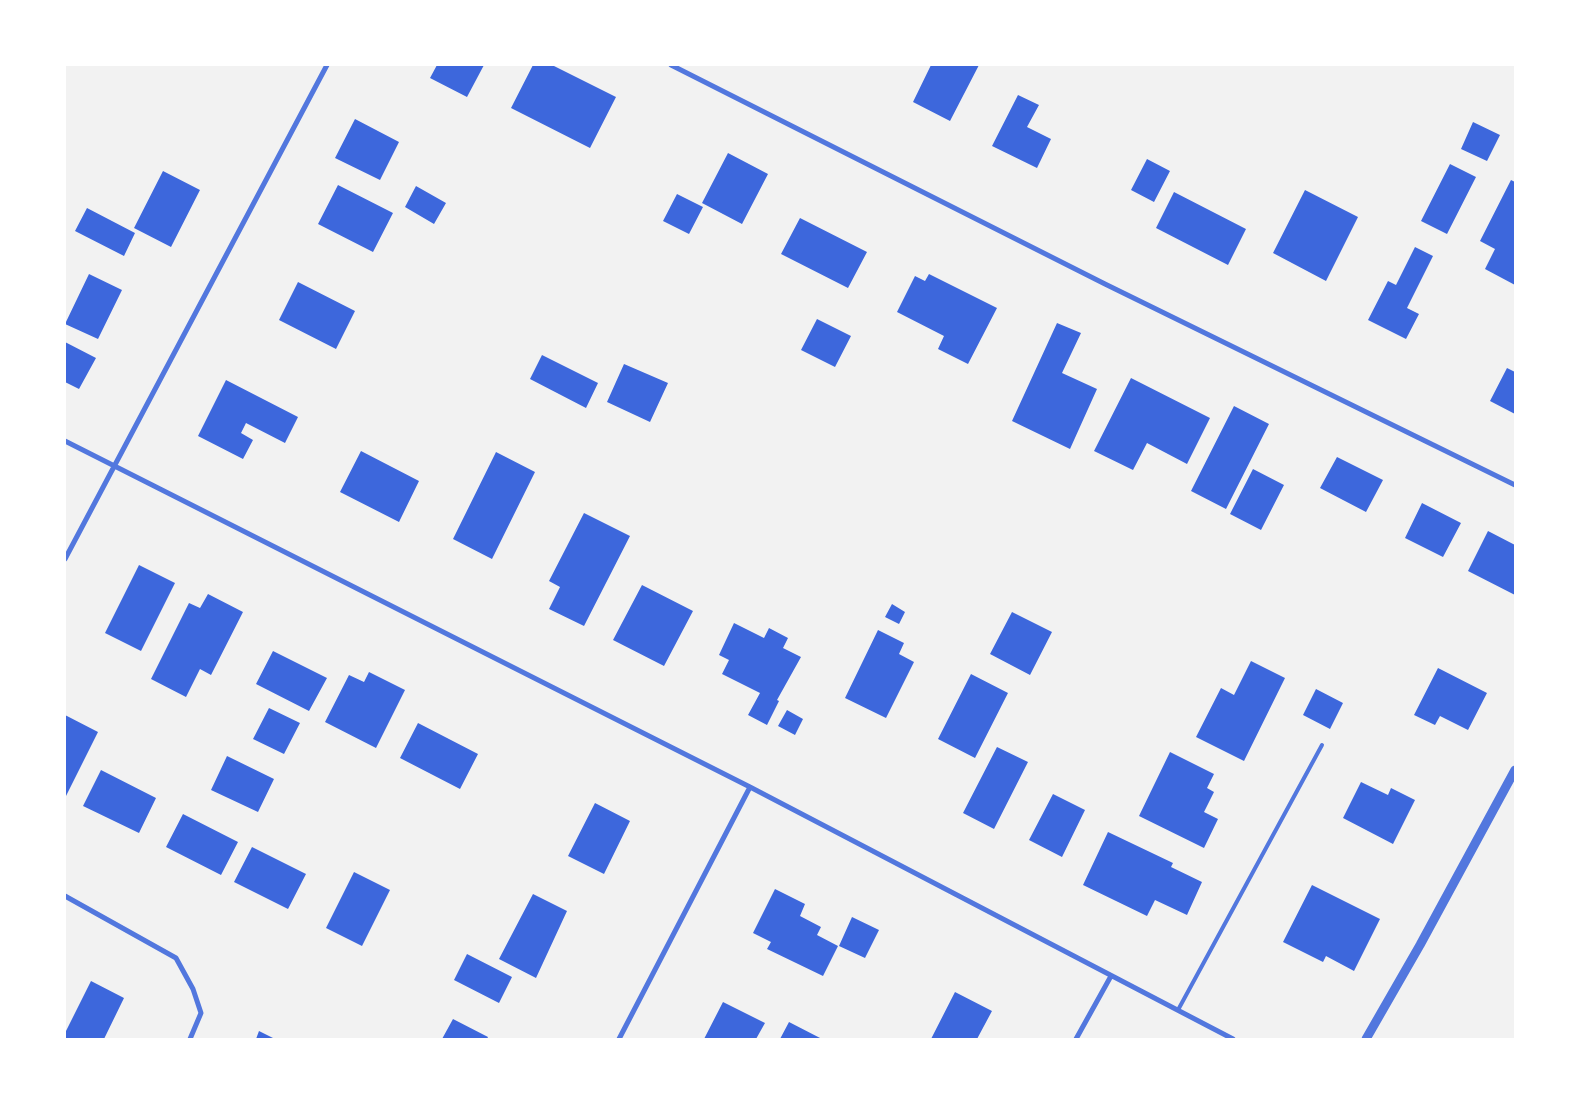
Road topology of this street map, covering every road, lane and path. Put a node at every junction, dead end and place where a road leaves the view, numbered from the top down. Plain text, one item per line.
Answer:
1 (327, 65) edge
2 (671, 65) edge
3 (65, 441) edge
4 (114, 466) junction
5 (1515, 486) edge
6 (65, 558) edge
7 (1322, 745) dead end
8 (1515, 770) edge
9 (750, 787) junction
10 (65, 896) edge
11 (1111, 976) junction
12 (1178, 1010) junction
13 (190, 1039) edge
14 (619, 1039) edge
15 (1076, 1039) edge
16 (1233, 1039) edge
17 (1366, 1039) edge

1 - 4 street
2 - 5 street
3 - 4 street
4 - 6 street
4 - 9 street
7 - 12 lane
8 - 17 street
9 - 11 street
9 - 14 street
10 - 13 street
11 - 12 street
11 - 15 street
12 - 16 street

